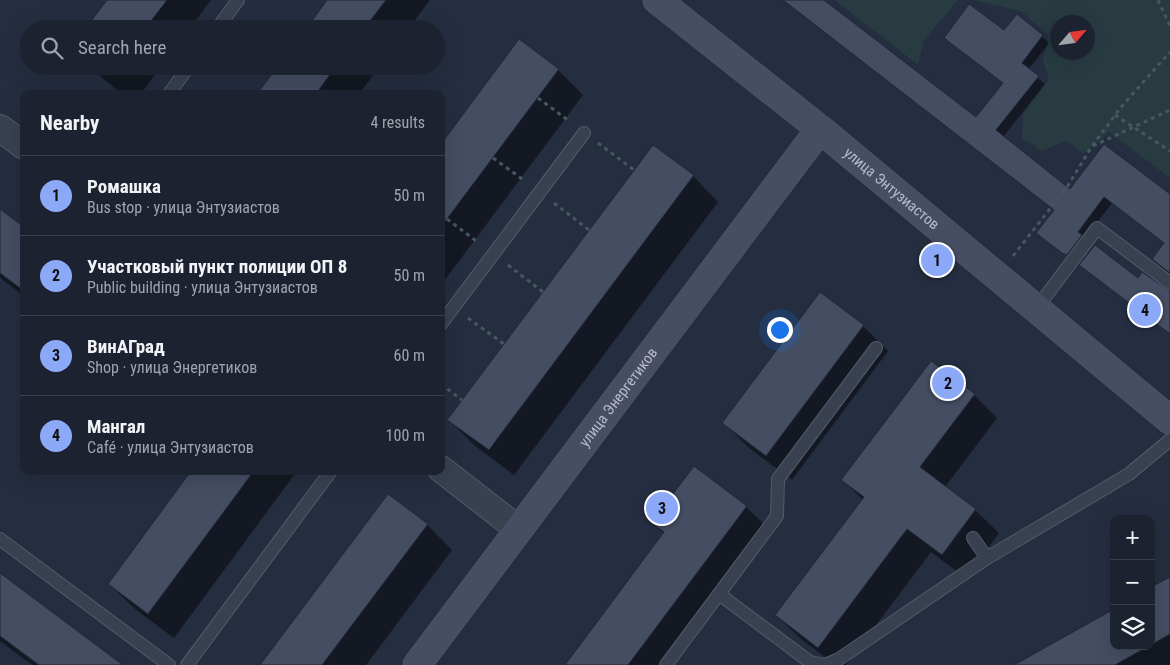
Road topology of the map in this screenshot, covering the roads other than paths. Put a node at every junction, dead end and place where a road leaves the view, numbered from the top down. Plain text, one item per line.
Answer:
1 (238, 0) edge
2 (658, 0) edge
3 (224, 20) edge
4 (183, 75) edge
5 (172, 90) edge
6 (0, 128) edge
7 (820, 129) junction
8 (584, 132) dead end
9 (20, 143) edge
10 (1170, 283) edge
11 (1036, 309) junction
12 (445, 319) edge
13 (876, 348) dead end
14 (1170, 420) edge
15 (1170, 440) edge
16 (445, 472) edge
17 (328, 475) edge
18 (518, 529) junction
19 (973, 538) dead end
20 (0, 539) edge
21 (987, 558) junction
22 (719, 594) junction
23 (169, 665) edge
24 (187, 665) edge
25 (417, 665) edge
26 (666, 665) edge
27 (825, 665) edge

1 - 3 lane
2 - 7 main road, улица Энтузиастов
4 - 5 lane
6 - 9 street
7 - 11 main road, улица Энтузиастов
7 - 18 main road, улица Энергетиков
8 - 12 lane
10 - 11 lane
11 - 14 main road, улица Энтузиастов
13 - 22 lane
15 - 21 lane
16 - 18 street
17 - 24 lane
18 - 25 main road, улица Энергетиков
19 - 21 lane
20 - 23 lane
21 - 27 lane
22 - 26 lane
22 - 27 lane

